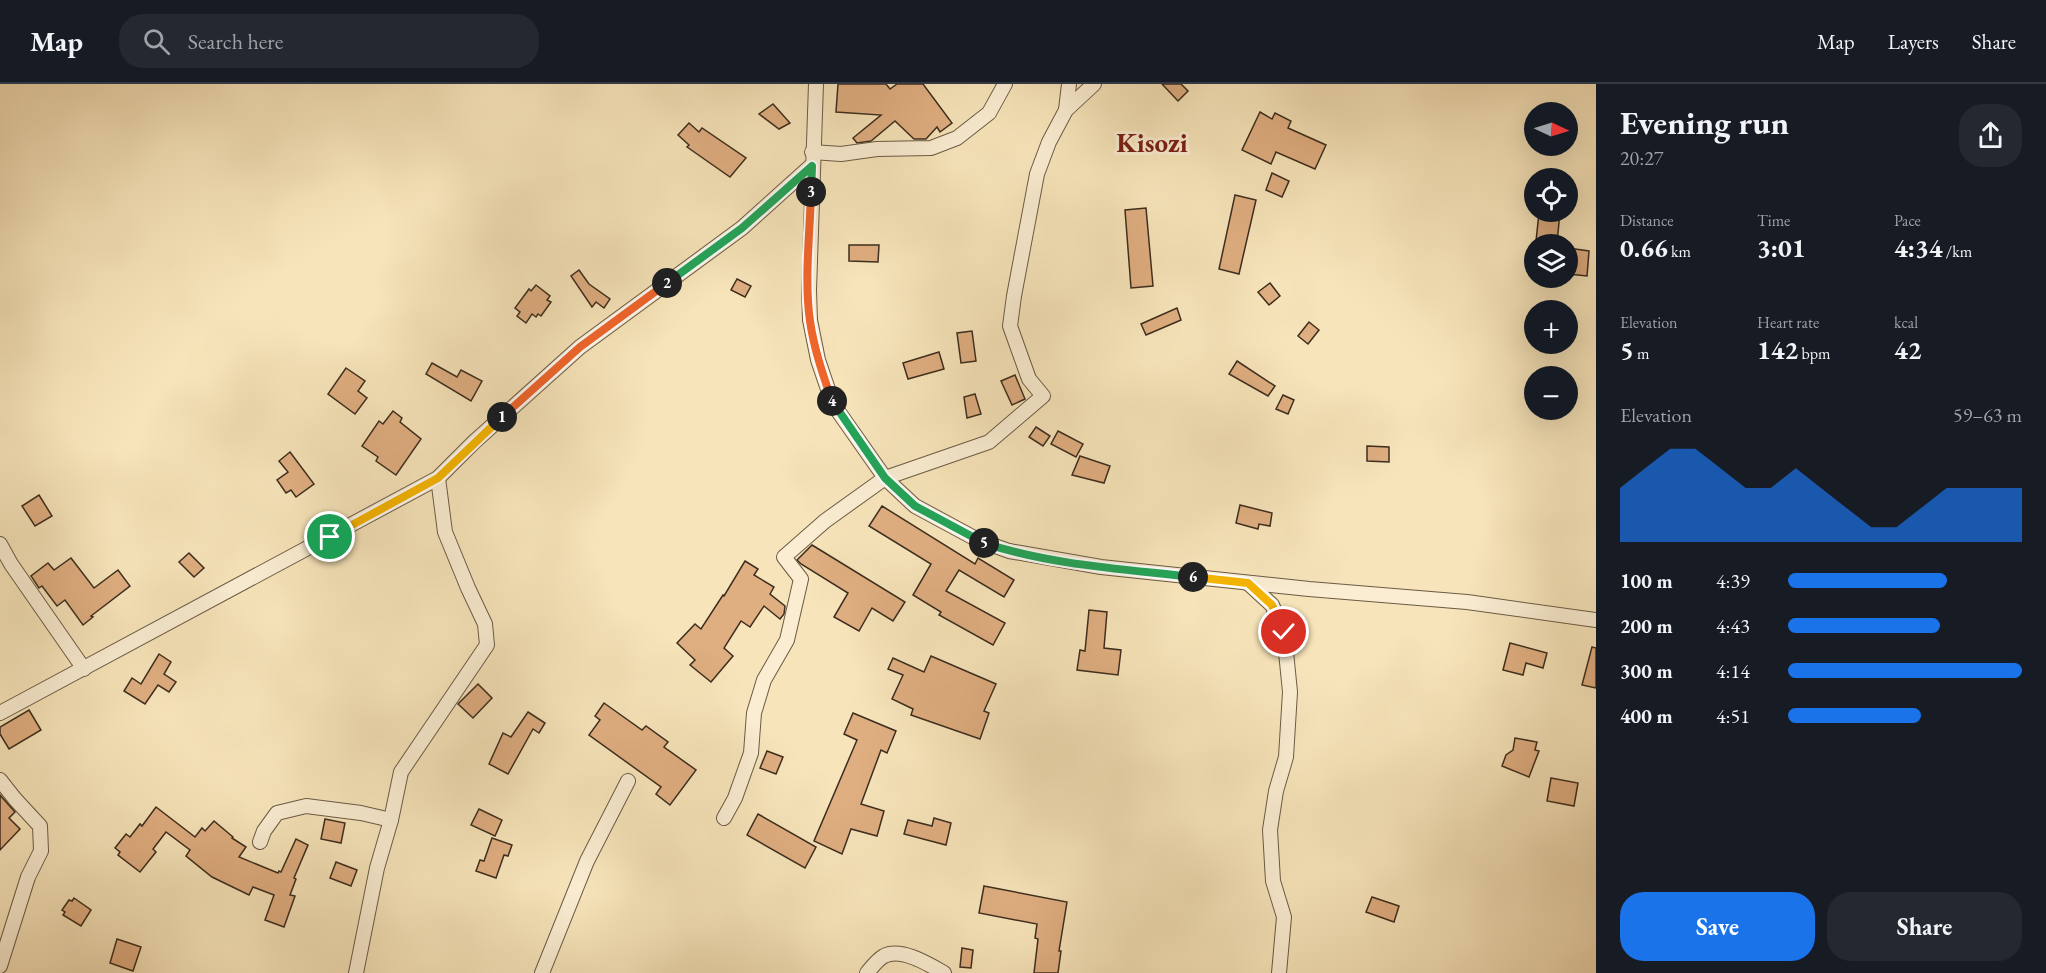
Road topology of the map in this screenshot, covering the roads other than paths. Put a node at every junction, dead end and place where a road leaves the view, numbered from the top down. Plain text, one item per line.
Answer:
1 (816, 84) edge
2 (1005, 84) edge
3 (1069, 84) edge
4 (1094, 84) edge
5 (1066, 110) junction
6 (812, 159) junction
7 (438, 478) junction
8 (885, 478) junction
9 (0, 544) edge
10 (1248, 583) junction
11 (1596, 620) edge
12 (84, 669) junction
13 (0, 713) edge
14 (0, 780) edge
15 (628, 781) dead end
16 (723, 818) dead end
17 (391, 820) junction
18 (260, 842) dead end
19 (0, 966) edge
20 (356, 973) edge
21 (542, 973) edge
22 (867, 973) edge
23 (944, 973) edge
24 (1279, 973) edge

1 - 6 street
2 - 6 street
3 - 5 street
4 - 5 street
5 - 8 street
6 - 7 street
6 - 8 street
7 - 12 street
7 - 17 street
8 - 10 street
8 - 16 street
9 - 12 street
10 - 11 street
10 - 24 street
12 - 13 street
14 - 19 street
15 - 21 street
17 - 18 street
17 - 20 street
22 - 23 street

